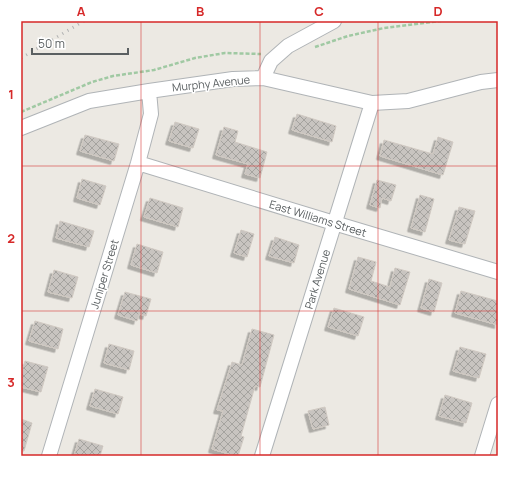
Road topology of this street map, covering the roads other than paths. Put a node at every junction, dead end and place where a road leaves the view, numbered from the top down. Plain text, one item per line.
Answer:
1 (334, 21) edge
2 (264, 78) junction
3 (498, 80) edge
4 (149, 91) junction
5 (372, 102) junction
6 (21, 128) edge
7 (138, 163) junction
8 (334, 223) junction
9 (498, 272) edge
10 (498, 404) edge
11 (49, 456) edge
12 (262, 456) edge
13 (482, 456) edge

1 - 2 street
2 - 4 street, Murphy Avenue
2 - 5 street, Murphy Avenue
3 - 5 street, Murphy Avenue
4 - 6 street, Murphy Avenue
4 - 7 street, Juniper Street
5 - 8 street, Park Avenue
7 - 8 street, East Williams Street
7 - 11 street, Juniper Street
8 - 9 street, East Williams Street
8 - 12 street, Park Avenue
10 - 13 street

